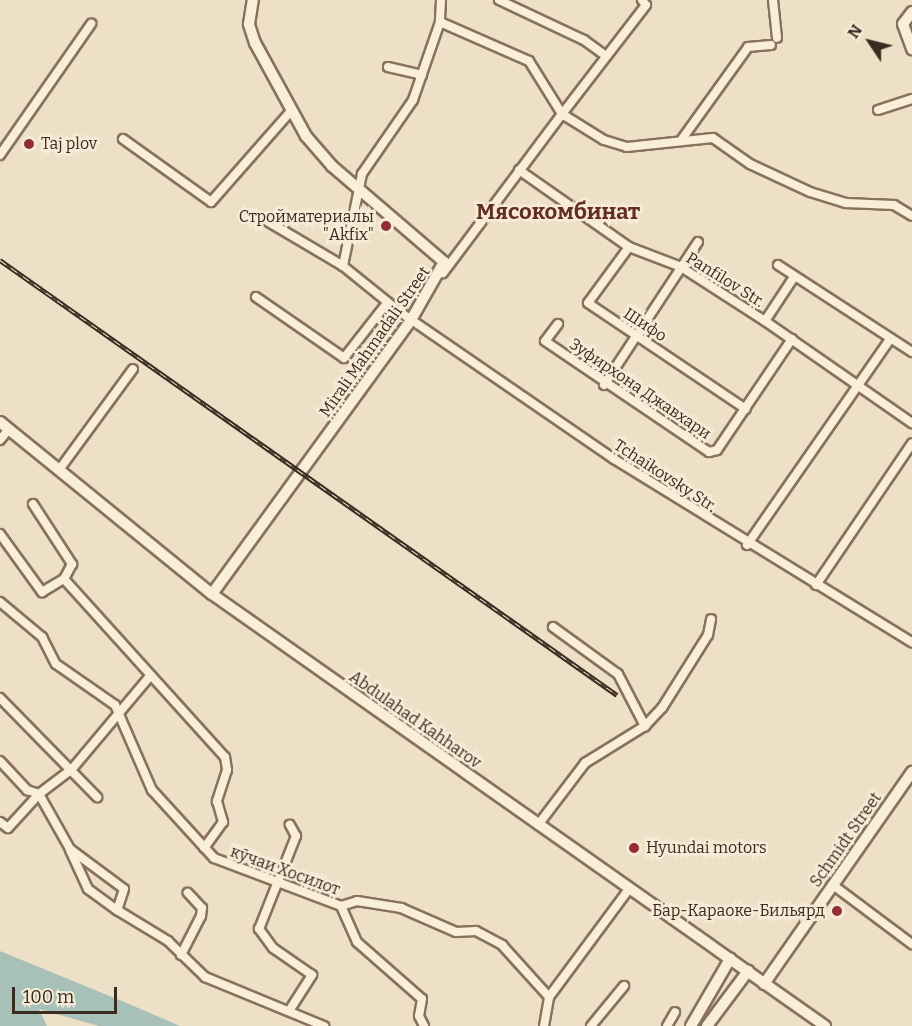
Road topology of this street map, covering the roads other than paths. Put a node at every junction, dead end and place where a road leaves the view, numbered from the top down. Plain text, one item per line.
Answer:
1 (253, 0) edge
2 (441, 0) edge
3 (499, 0) edge
4 (642, 0) edge
5 (773, 0) edge
6 (912, 12) edge
7 (440, 22) junction
8 (91, 24) dead end
9 (777, 38) dead end
10 (771, 45) dead end
11 (912, 49) edge
12 (606, 56) junction
13 (388, 67) dead end
14 (422, 75) junction
15 (912, 99) edge
16 (878, 110) dead end
17 (291, 111) junction
18 (562, 114) junction
19 (123, 139) dead end
20 (682, 139) junction
21 (0, 155) edge
22 (519, 170) junction
23 (358, 187) junction
24 (912, 216) edge
25 (267, 221) dead end
26 (698, 242) dead end
27 (629, 248) junction
28 (778, 265) dead end
29 (343, 266) junction
30 (681, 267) junction
31 (443, 273) junction
32 (794, 277) junction
33 (256, 297) dead end
34 (387, 303) junction
35 (411, 320) junction
36 (765, 321) junction
37 (558, 324) dead end
38 (639, 336) junction
39 (792, 339) junction
40 (890, 339) junction
41 (912, 352) edge
42 (133, 369) dead end
43 (604, 385) junction
44 (860, 385) junction
45 (746, 409) junction
46 (0, 422) edge
47 (912, 423) edge
48 (9, 429) junction
49 (0, 440) edge
50 (912, 443) edge
51 (59, 470) junction
52 (33, 504) dead end
53 (0, 534) edge
54 (747, 545) junction
55 (64, 579) junction
56 (816, 585) junction
57 (212, 594) junction
58 (0, 602) edge
59 (711, 619) dead end
60 (553, 627) dead end
61 (912, 642) edge
62 (150, 676) junction
63 (0, 698) edge
64 (120, 714) junction
65 (645, 726) junction
66 (0, 762) edge
67 (72, 769) junction
68 (912, 772) edge
69 (39, 794) junction
70 (97, 797) dead end
71 (0, 822) edge
72 (290, 825) dead end
73 (538, 825) junction
74 (204, 848) junction
75 (70, 849) junction
76 (277, 884) junction
77 (833, 885) junction
78 (629, 889) junction
79 (188, 893) dead end
80 (341, 906) junction
81 (117, 910) junction
82 (912, 944) edge
83 (181, 955) junction
84 (730, 959) junction
85 (748, 971) junction
86 (764, 984) junction
87 (624, 986) dead end
88 (549, 997) junction
89 (289, 1011) junction
90 (675, 1012) dead end
91 (324, 1026) edge
92 (424, 1026) edge
93 (544, 1026) edge
94 (591, 1026) edge
95 (666, 1026) edge
96 (691, 1026) edge
97 (707, 1026) edge
98 (825, 1026) edge

1 - 17 main road, Mirali Mahmadali Street
2 - 7 street
3 - 12 street
4 - 12 street
5 - 9 street
6 - 11 main road
7 - 14 street
7 - 18 street
8 - 21 street
10 - 20 street
12 - 18 street
13 - 14 street
14 - 23 street
15 - 16 street
17 - 19 street
17 - 23 main road, Mirali Mahmadali Street
18 - 20 street
18 - 22 street
20 - 24 street
22 - 27 street, Panfilov Str.
22 - 31 street
23 - 29 street
23 - 31 main road, Mirali Mahmadali Street
25 - 29 street, Tchaikovsky Str.
26 - 30 street
27 - 30 street, Panfilov Str.
27 - 38 street, Шифо
28 - 32 street
29 - 34 street, Tchaikovsky Str.
30 - 36 street, Panfilov Str.
30 - 38 street
31 - 35 main road, Mirali Mahmadali Street
32 - 36 street
32 - 40 street
33 - 34 street
34 - 35 street, Tchaikovsky Str.
35 - 54 street, Tchaikovsky Str.
35 - 57 main road, Mirali Mahmadali Street
36 - 39 street, Panfilov Str.
37 - 43 street, Зуфирхона Джавхари
38 - 43 street
38 - 45 street, Шифо
39 - 44 street, Panfilov Str.
39 - 45 street, Зуфирхона Джавхари
40 - 41 street
40 - 44 street
42 - 51 street
43 - 45 street, Зуфирхона Джавхари
44 - 47 street, Panfilov Str.
44 - 54 street
46 - 48 main road, Abdulahad Kahharov
48 - 49 street
48 - 51 main road, Abdulahad Kahharov
50 - 56 street
51 - 57 main road, Abdulahad Kahharov
52 - 55 street
53 - 55 street
54 - 56 street, Tchaikovsky Str.
55 - 62 street
56 - 61 street, Tchaikovsky Str.
57 - 73 main road, Abdulahad Kahharov
58 - 64 street, кӯчаи Хосилот
59 - 65 street
60 - 65 street
62 - 64 street
62 - 74 street
63 - 67 street
64 - 67 street
64 - 74 street, кӯчаи Хосилот
65 - 73 street
66 - 69 street
67 - 69 street
67 - 70 street
68 - 77 main road, Schmidt Street
69 - 71 street
69 - 75 street
72 - 76 street
73 - 78 main road, Abdulahad Kahharov
74 - 76 street, кӯчаи Хосилот
75 - 81 street
75 - 81 street
76 - 80 street, кӯчаи Хосилот
76 - 89 street
77 - 82 street
77 - 86 main road, Schmidt Street
78 - 84 main road, Abdulahad Kahharov
78 - 88 street
79 - 83 street
80 - 88 street, кӯчаи Хосилот
80 - 92 street
81 - 83 street
83 - 89 street
84 - 85 main road, Abdulahad Kahharov
84 - 96 main road
85 - 86 main road, Abdulahad Kahharov
85 - 97 main road
86 - 98 main road, Abdulahad Kahharov
87 - 94 street
88 - 93 street
89 - 91 street
90 - 95 street

